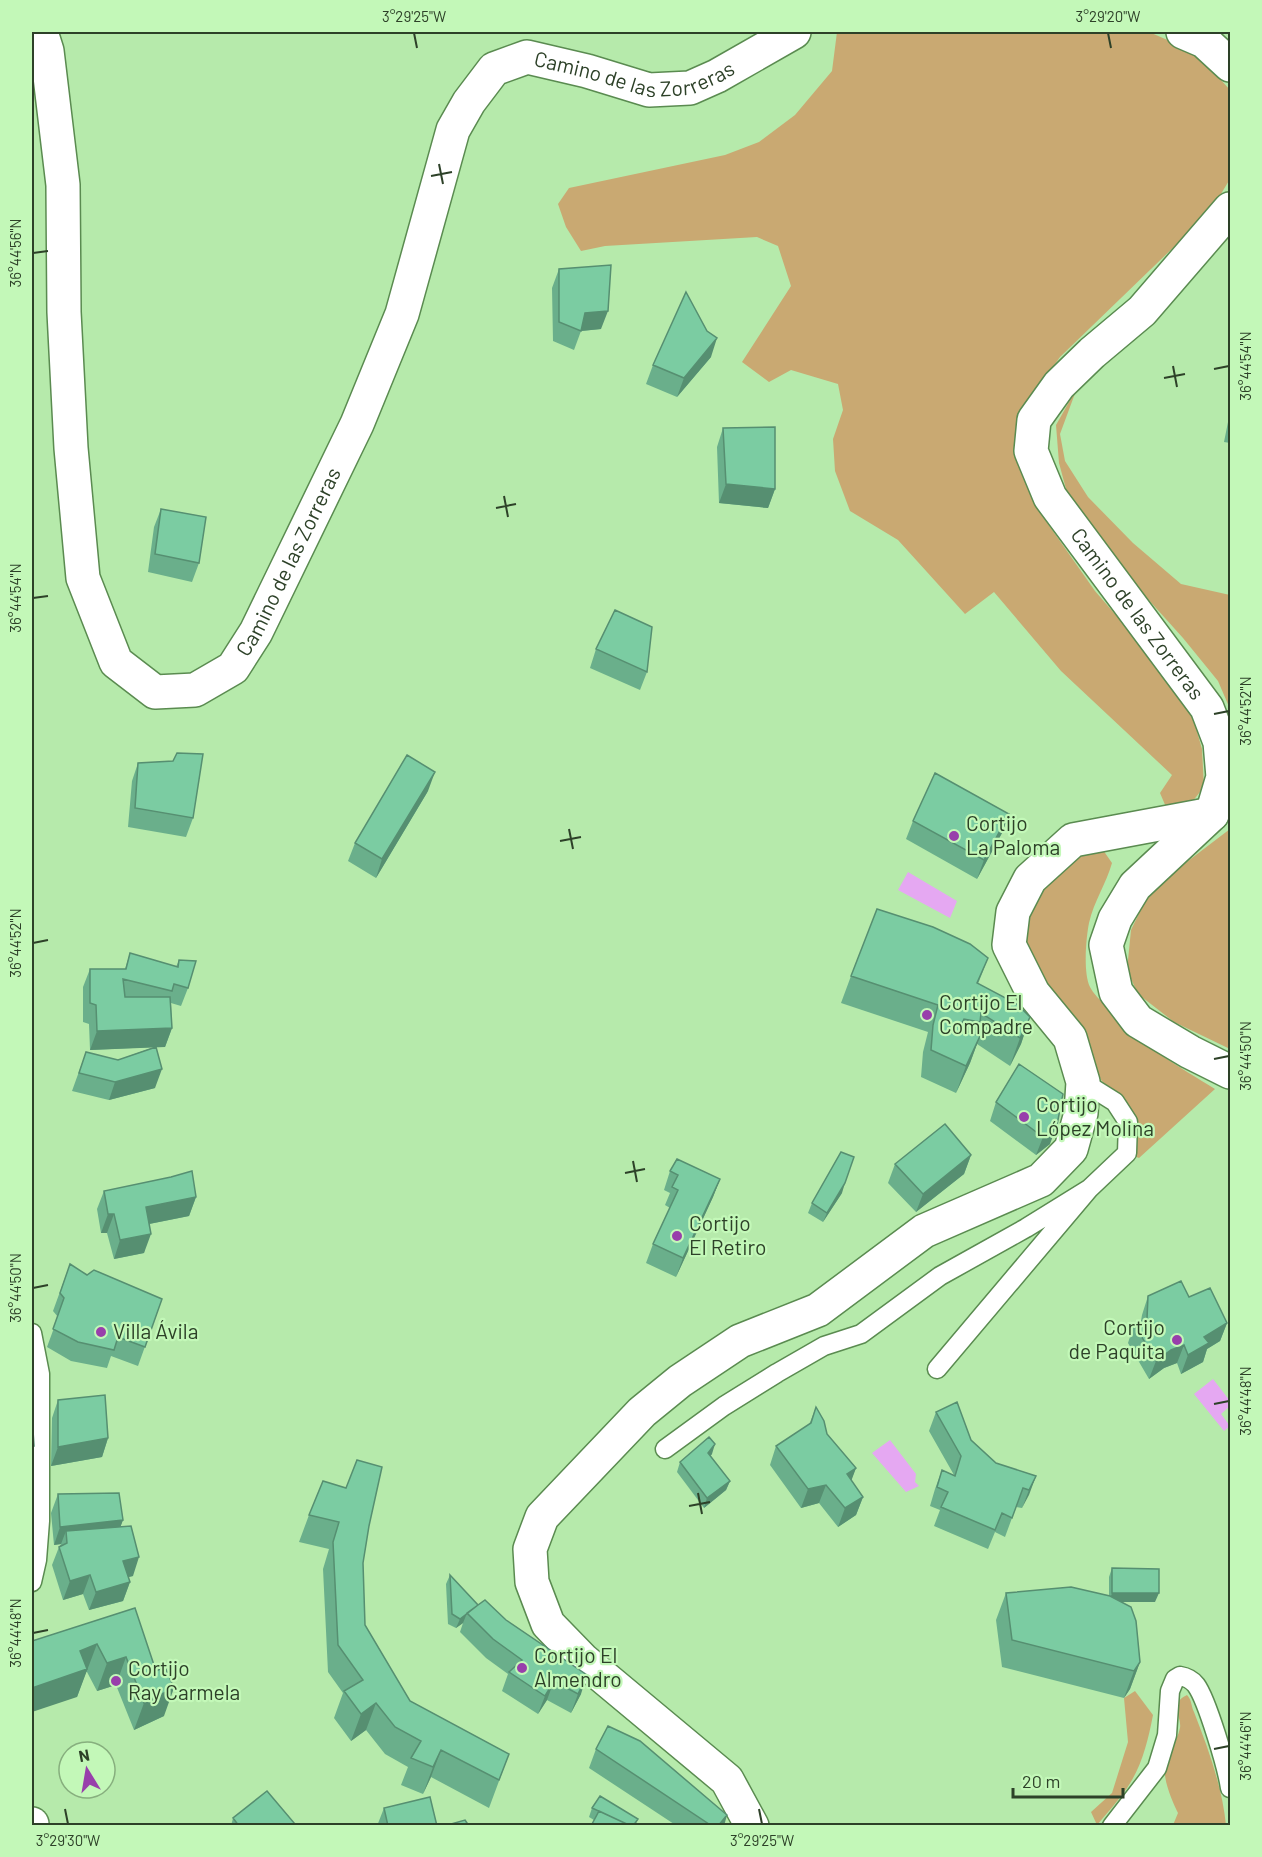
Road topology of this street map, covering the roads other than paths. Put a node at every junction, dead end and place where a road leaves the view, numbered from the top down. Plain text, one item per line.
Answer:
1 (41, 32) edge
2 (794, 32) edge
3 (1183, 32) edge
4 (1230, 65) edge
5 (1230, 209) edge
6 (1212, 814) junction
7 (1230, 1072) edge
8 (1083, 1082) junction
9 (1089, 1189) junction
10 (32, 1333) edge
11 (937, 1369) dead end
12 (665, 1449) dead end
13 (32, 1582) edge
14 (1230, 1788) edge
15 (752, 1826) edge
16 (1112, 1826) edge

1 - 2 street, Camino de las Zorreras
3 - 4 street
5 - 6 street, Camino de las Zorreras
6 - 7 street
6 - 8 street
8 - 9 lane
8 - 15 street
9 - 11 lane
9 - 12 lane
10 - 13 lane
14 - 16 lane

